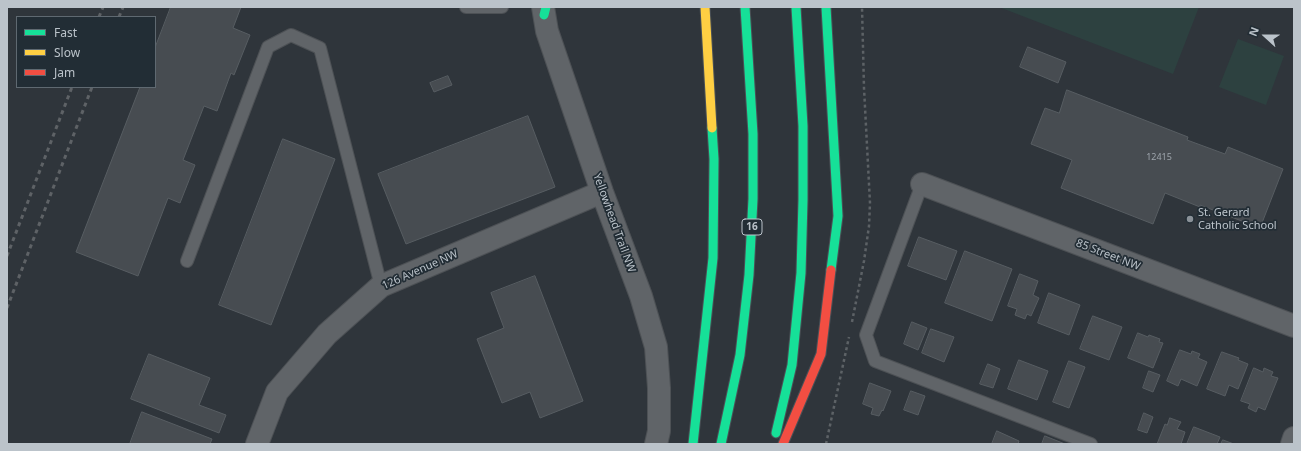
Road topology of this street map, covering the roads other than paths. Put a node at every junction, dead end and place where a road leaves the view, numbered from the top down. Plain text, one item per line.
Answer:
1 (466, 7) edge
2 (502, 7) edge
3 (745, 7) edge
4 (796, 7) edge
5 (826, 7) edge
6 (544, 10) edge
7 (704, 10) edge
8 (922, 184) joint
9 (602, 192) junction
10 (187, 261) dead end
11 (381, 286) junction
12 (1294, 326) edge
13 (1294, 438) edge
14 (257, 444) edge
15 (656, 444) edge
16 (693, 444) edge
17 (721, 444) edge
18 (774, 444) edge
19 (783, 444) edge
20 (1091, 444) edge
21 (1292, 444) edge

1 - 2 lane
3 - 17 highway, 16
4 - 18 highway
5 - 19 highway
6 - 9 street, Yellowhead Trail NW
7 - 16 highway
8 - 12 street, 85 Street NW
8 - 20 lane
9 - 11 street, 126 Avenue NW
9 - 15 street, Yellowhead Trail NW
10 - 11 lane
11 - 14 street, 126 Avenue NW
13 - 21 street

